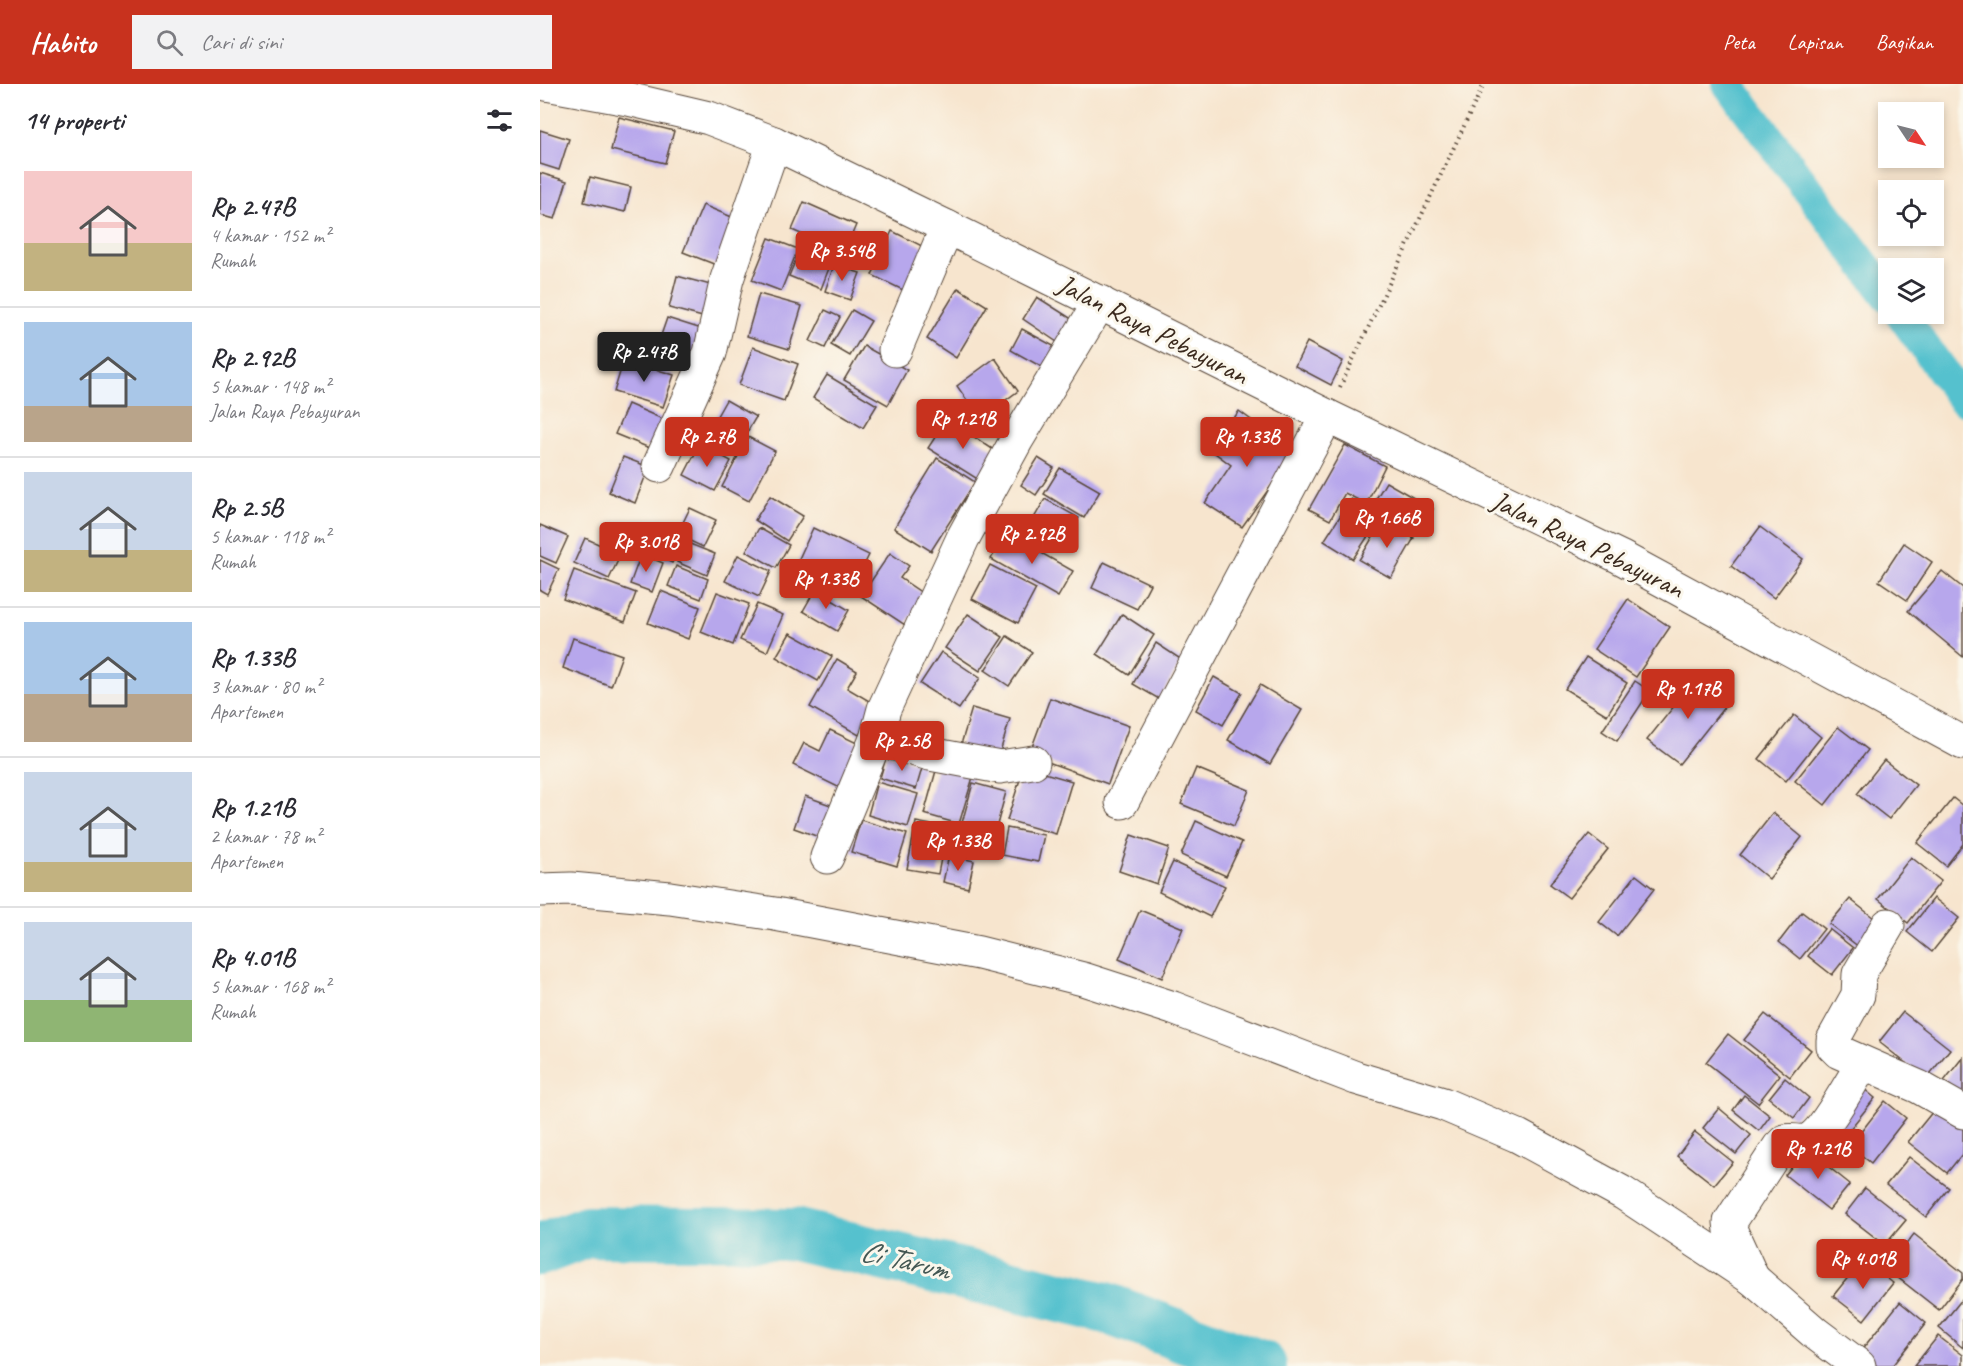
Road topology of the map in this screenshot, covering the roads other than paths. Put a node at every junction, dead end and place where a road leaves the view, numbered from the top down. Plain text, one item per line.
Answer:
1 (546, 84) edge
2 (774, 143) junction
3 (947, 226) junction
4 (1100, 302) junction
5 (895, 350) dead end
6 (1327, 416) junction
7 (659, 466) dead end
8 (876, 739) junction
9 (1963, 743) edge
10 (1033, 762) dead end
11 (1122, 802) dead end
12 (827, 857) dead end
13 (540, 890) edge
14 (1888, 925) dead end
15 (1863, 1063) junction
16 (1963, 1112) edge
17 (1753, 1279) junction
18 (1859, 1366) edge

1 - 2 street, Jalan Raya Pebayuran
2 - 3 street, Jalan Raya Pebayuran
2 - 7 street
3 - 4 street, Jalan Raya Pebayuran
3 - 5 street
4 - 6 street, Jalan Raya Pebayuran
4 - 8 street
6 - 9 street, Jalan Raya Pebayuran
6 - 11 street
8 - 10 street
8 - 12 street
13 - 17 street
14 - 15 street
15 - 16 street
15 - 17 street
17 - 18 street

